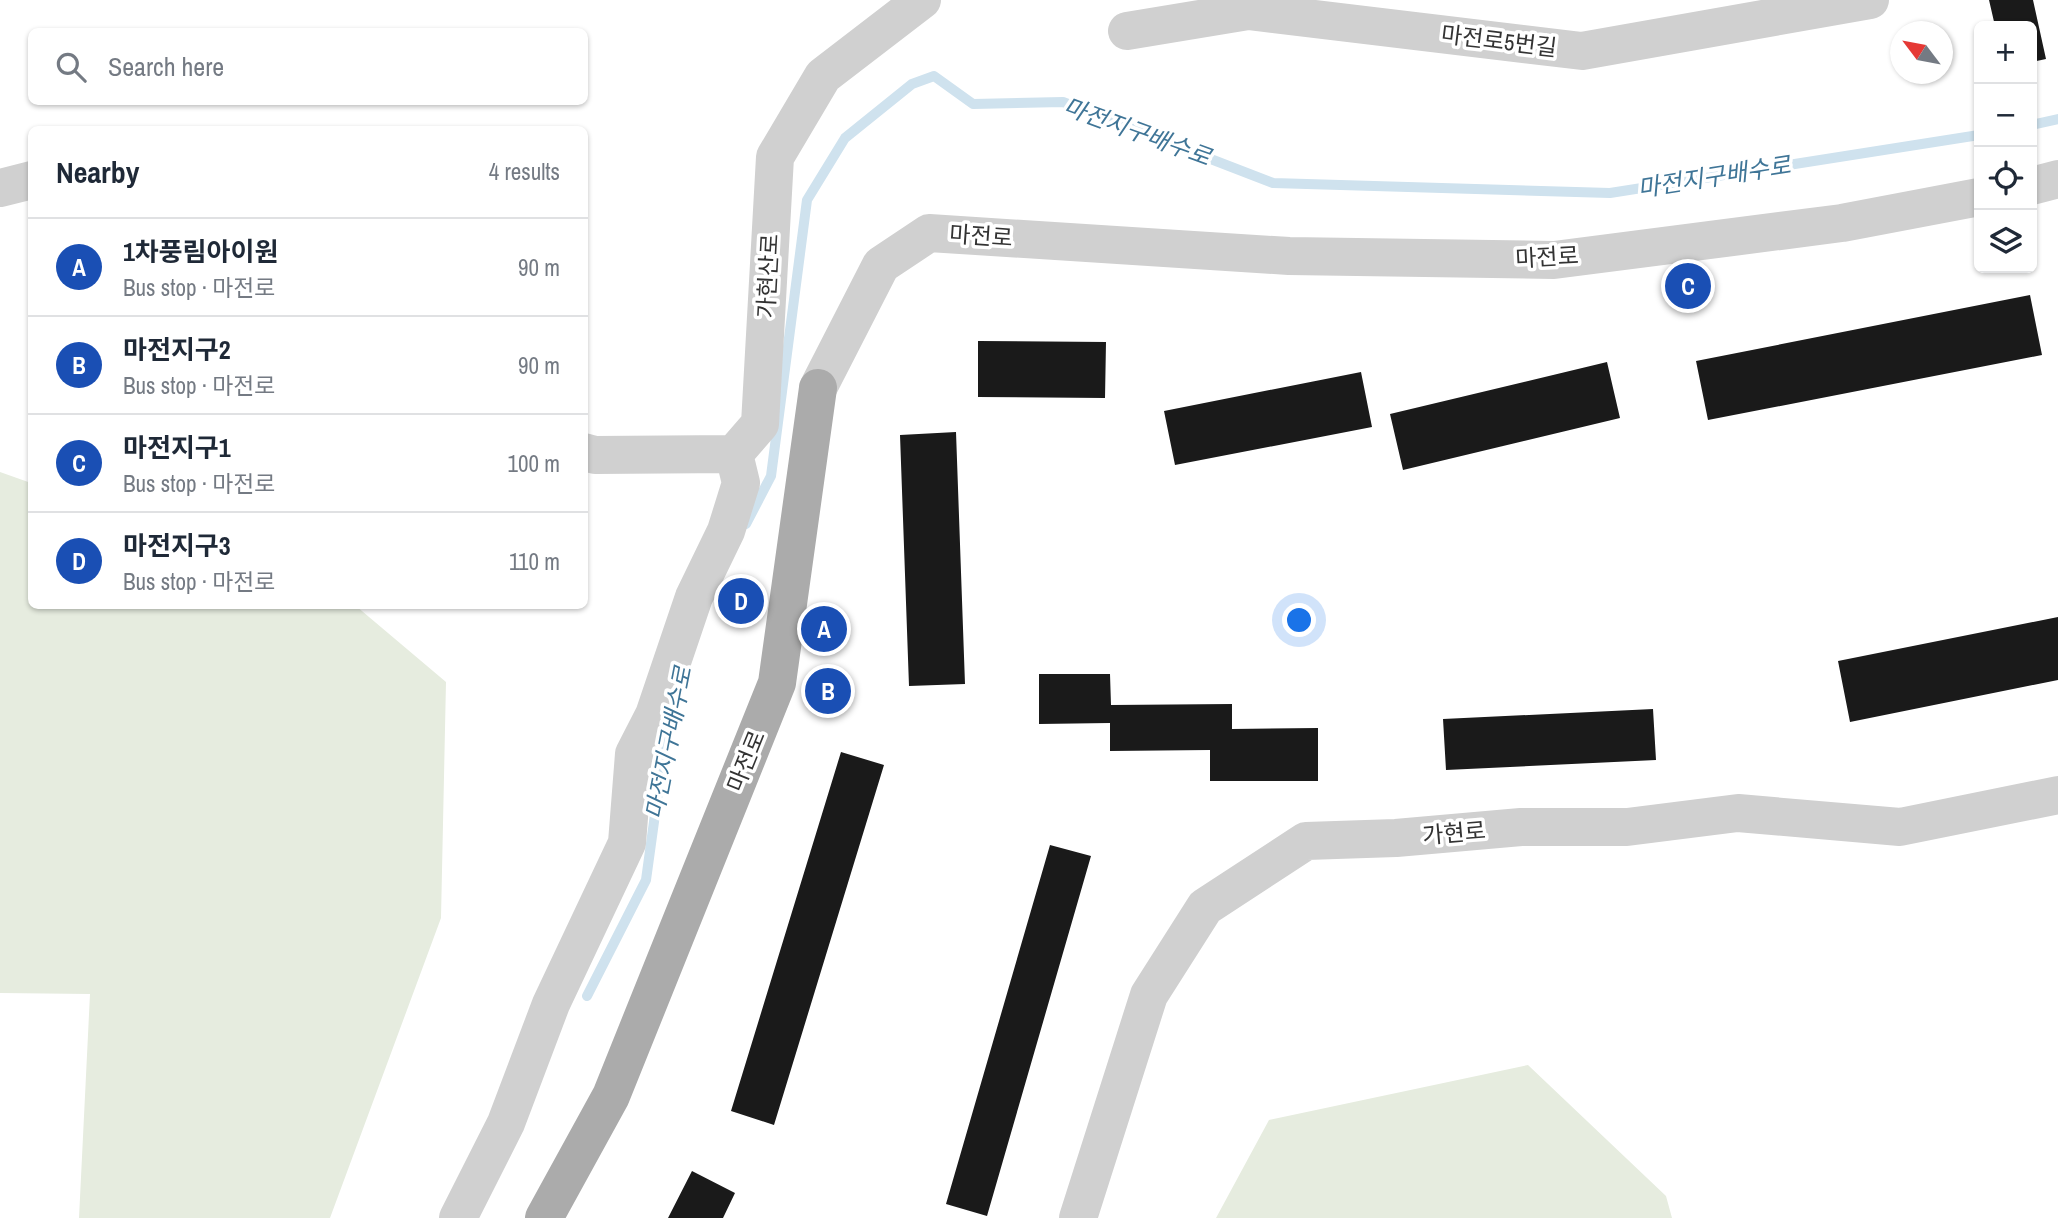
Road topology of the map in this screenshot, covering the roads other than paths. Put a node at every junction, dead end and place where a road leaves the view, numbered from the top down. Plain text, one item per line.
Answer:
1 (922, 0) edge
2 (1870, 0) edge
3 (1127, 31) dead end
4 (2058, 179) edge
5 (28, 181) edge
6 (2037, 185) edge
7 (0, 188) edge
8 (1974, 198) edge
9 (818, 388) joint
10 (588, 453) edge
11 (734, 454) junction
12 (2058, 795) edge
13 (458, 1218) edge
14 (544, 1218) edge
15 (1078, 1218) edge

1 - 11 street, 가현산로
2 - 3 street, 마전로5번길
4 - 6 street
5 - 7 street
8 - 9 street, 마전로
9 - 14 main road, 마전로
10 - 11 street
11 - 13 street
12 - 15 street, 가현로

